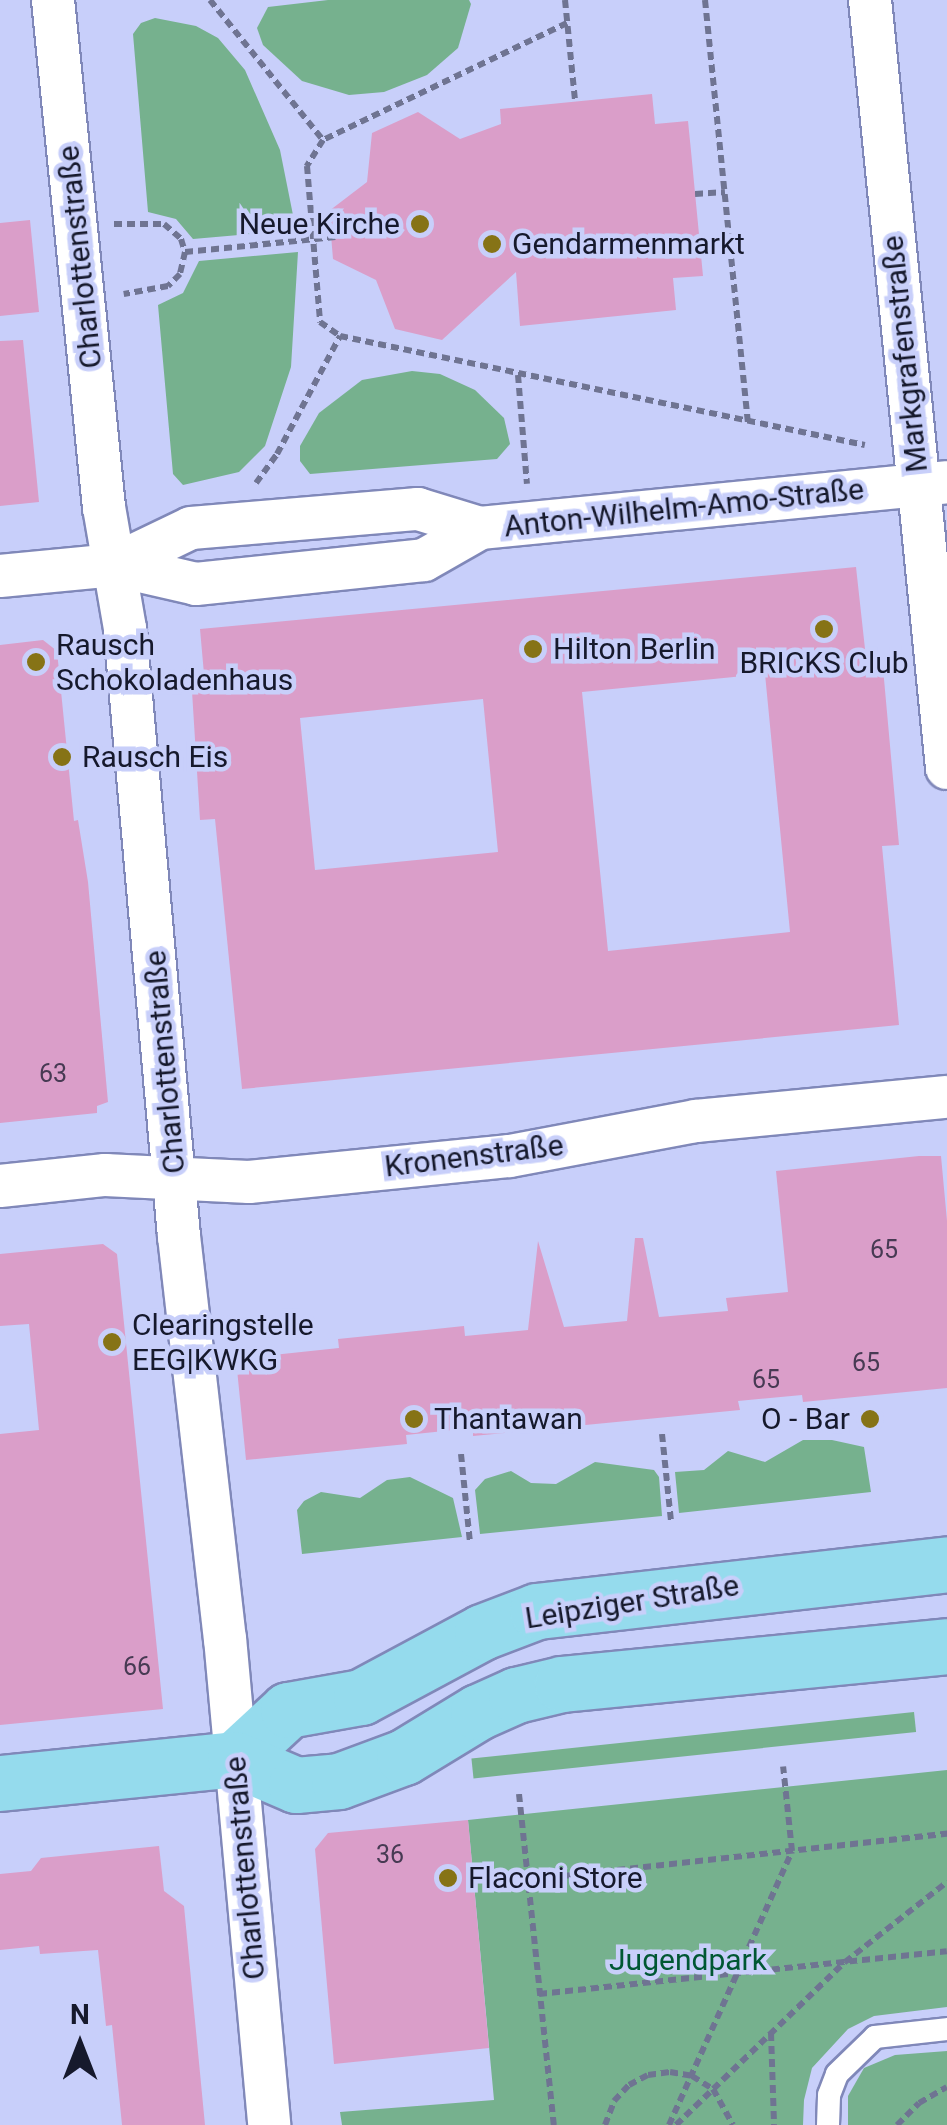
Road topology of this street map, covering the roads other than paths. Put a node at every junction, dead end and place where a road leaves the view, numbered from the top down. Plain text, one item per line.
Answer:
1 (54, 0) edge
2 (870, 0) edge
3 (932, 483) edge
4 (480, 528) junction
5 (114, 564) junction
6 (0, 576) edge
7 (947, 768) edge
8 (947, 1096) edge
9 (175, 1179) junction
10 (0, 1186) edge
11 (947, 1564) edge
12 (947, 1646) edge
13 (235, 1759) junction
14 (0, 1783) edge
15 (947, 2029) edge
16 (268, 2125) edge
17 (828, 2125) edge

1 - 5 street, Charlottenstraße
2 - 3 street, Markgrafenstraße
3 - 4 street, Anton-Wilhelm-Amo-Straße
3 - 7 street, Markgrafenstraße
4 - 5 street, Anton-Wilhelm-Amo-Straße
4 - 5 street, Anton-Wilhelm-Amo-Straße
5 - 6 street, Anton-Wilhelm-Amo-Straße
5 - 9 street, Charlottenstraße
8 - 9 street, Kronenstraße
9 - 10 street, Kronenstraße
9 - 13 street, Charlottenstraße
11 - 13 main road, Leipziger Straße
12 - 13 main road
13 - 14 main road
13 - 16 street, Charlottenstraße
15 - 17 lane

